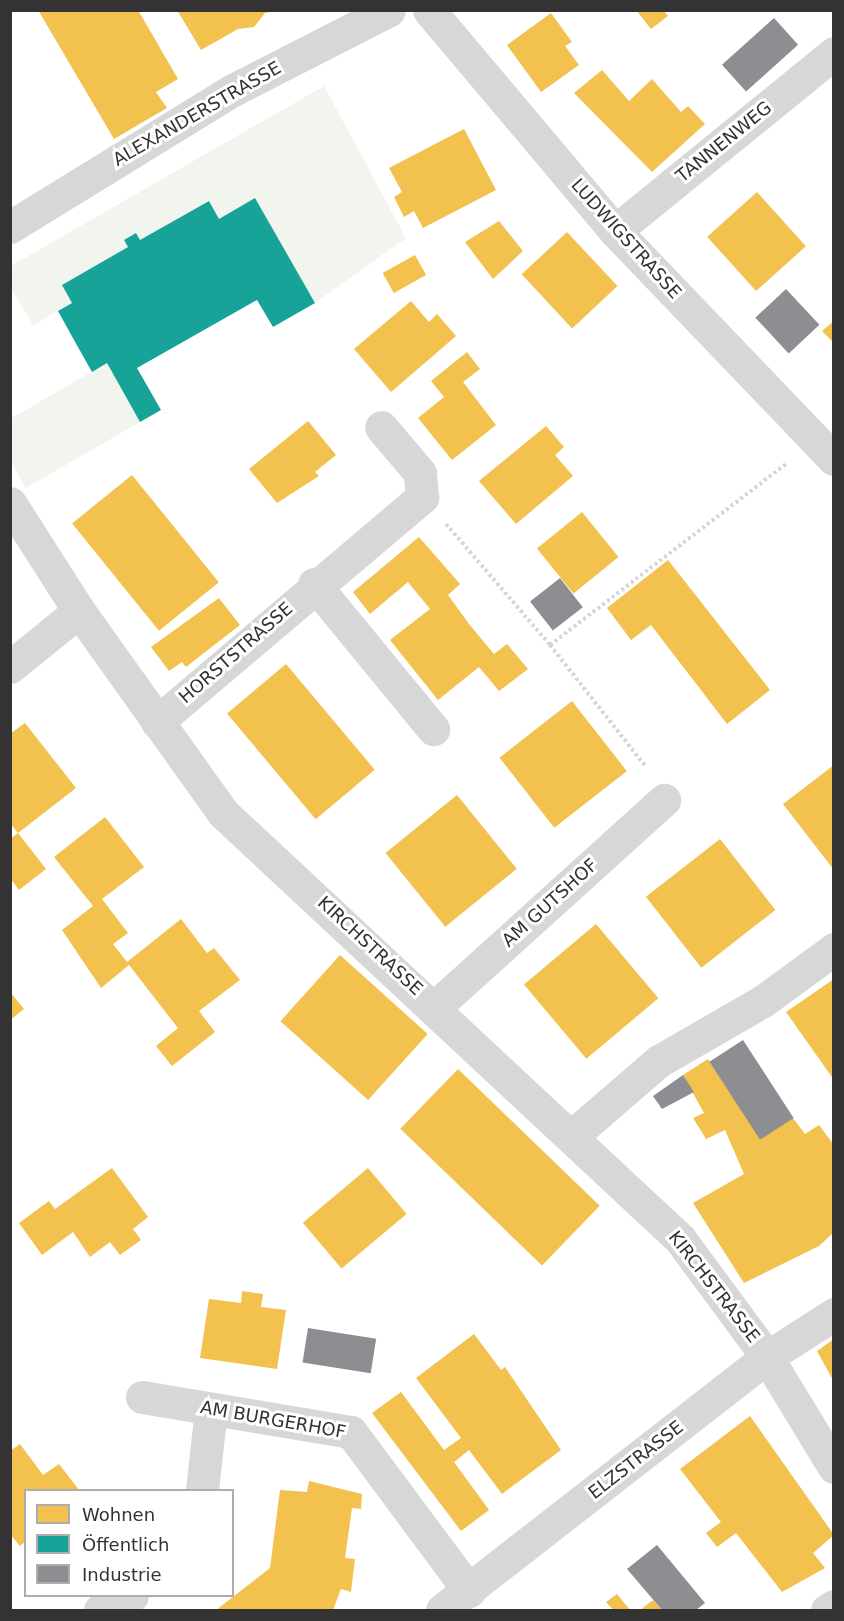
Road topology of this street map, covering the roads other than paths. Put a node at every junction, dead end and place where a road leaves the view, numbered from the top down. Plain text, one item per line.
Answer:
1 (389, 10) edge
2 (429, 10) edge
3 (834, 54) edge
4 (10, 227) edge
5 (615, 231) junction
6 (381, 427) dead end
7 (825, 450) edge
8 (10, 503) edge
9 (314, 584) junction
10 (79, 611) junction
11 (10, 667) edge
12 (157, 723) junction
13 (433, 729) dead end
14 (664, 800) road end
15 (834, 949) edge
16 (435, 1006) junction
17 (572, 1136) junction
18 (834, 1314) edge
19 (767, 1357) junction
20 (142, 1397) dead end
21 (211, 1409) junction
22 (834, 1467) edge
23 (202, 1489) edge
24 (469, 1591) junction
25 (130, 1597) edge
26 (834, 1606) edge
27 (100, 1611) edge
28 (442, 1611) edge
29 (827, 1611) edge

1 - 4 street, ALEXANDERSTRASSE
2 - 5 street, LUDWIGSTRASSE
3 - 5 street, TANNENWEG
5 - 7 street, LUDWIGSTRASSE
6 - 9 street, HORSTSTRASSE
8 - 10 street, KIRCHSTRASSE
9 - 12 street, HORSTSTRASSE
9 - 13 street
10 - 11 street
10 - 12 street, KIRCHSTRASSE
12 - 16 street, KIRCHSTRASSE
14 - 16 street, AM GUTSHOF
15 - 17 street
16 - 17 street, KIRCHSTRASSE
17 - 19 street, KIRCHSTRASSE
18 - 19 street, ELZSTRASSE
19 - 22 street, KIRCHSTRASSE
19 - 24 street, ELZSTRASSE
20 - 21 street, AM BURGERHOF
21 - 23 street
21 - 24 street, AM BURGERHOF
24 - 28 street, ELZSTRASSE
25 - 27 street
26 - 29 street

